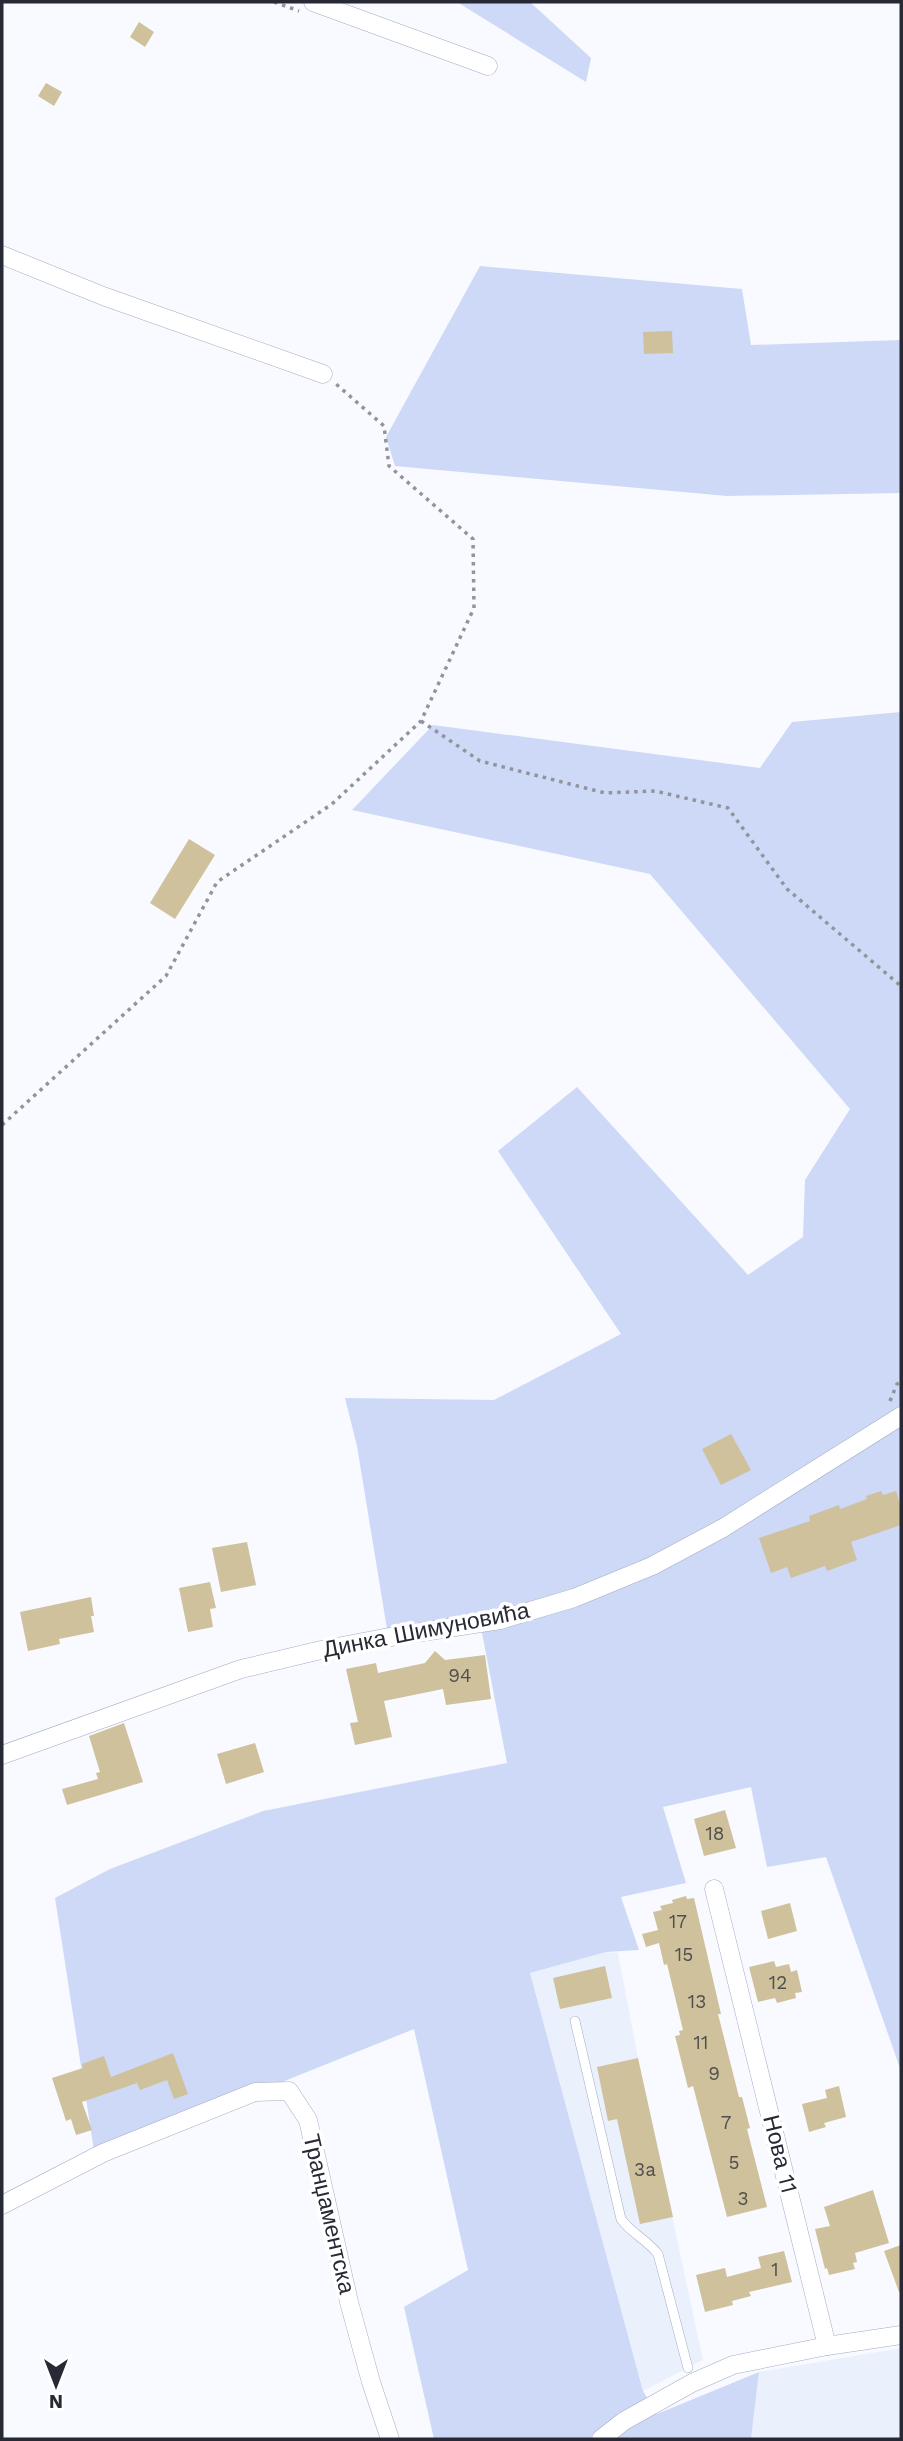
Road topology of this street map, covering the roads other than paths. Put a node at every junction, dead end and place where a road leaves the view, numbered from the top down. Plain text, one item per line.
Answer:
1 (313, 2) edge
2 (488, 66) dead end
3 (2, 255) edge
4 (323, 374) road end
5 (901, 1416) edge
6 (2, 1755) edge
7 (715, 1889) dead end
8 (575, 2021) dead end
9 (2, 2205) edge
10 (901, 2335) edge
11 (827, 2346) junction
12 (690, 2375) junction
13 (390, 2439) edge
14 (600, 2439) edge

1 - 2 street
3 - 4 street
5 - 6 street, Динка Шимуновића
7 - 11 street, Нова 11
8 - 12 lane
9 - 13 street, Транџаментска
10 - 11 street
11 - 12 street
12 - 14 street

